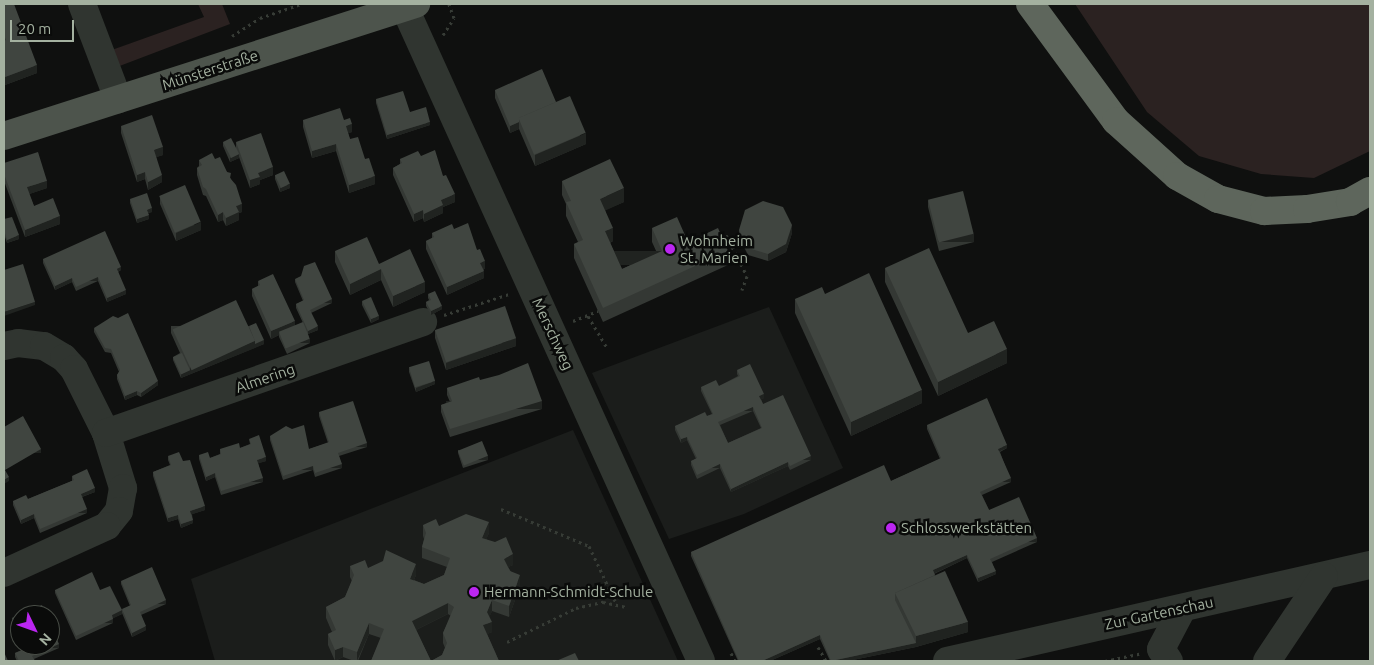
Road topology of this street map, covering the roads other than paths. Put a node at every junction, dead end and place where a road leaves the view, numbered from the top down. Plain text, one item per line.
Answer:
1 (82, 4) edge
2 (1030, 4) edge
3 (1049, 4) edge
4 (408, 5) edge
5 (118, 99) junction
6 (4, 136) edge
7 (1370, 178) edge
8 (1370, 191) edge
9 (423, 322) road end
10 (4, 346) edge
11 (106, 433) junction
12 (1370, 565) edge
13 (4, 573) edge
14 (1324, 576) junction
15 (1182, 609) junction
16 (1165, 655) edge
17 (701, 661) edge
18 (947, 661) edge
19 (1267, 661) edge

1 - 5 street
2 - 8 highway
3 - 7 highway
4 - 5 main road, Münsterstraße
4 - 17 street, Merschweg
5 - 6 main road, Münsterstraße
9 - 11 street, Almering
10 - 11 street
11 - 13 street
12 - 14 street, Zur Gartenschau
14 - 15 street, Zur Gartenschau
14 - 19 street
15 - 16 street
15 - 18 street, Zur Gartenschau

